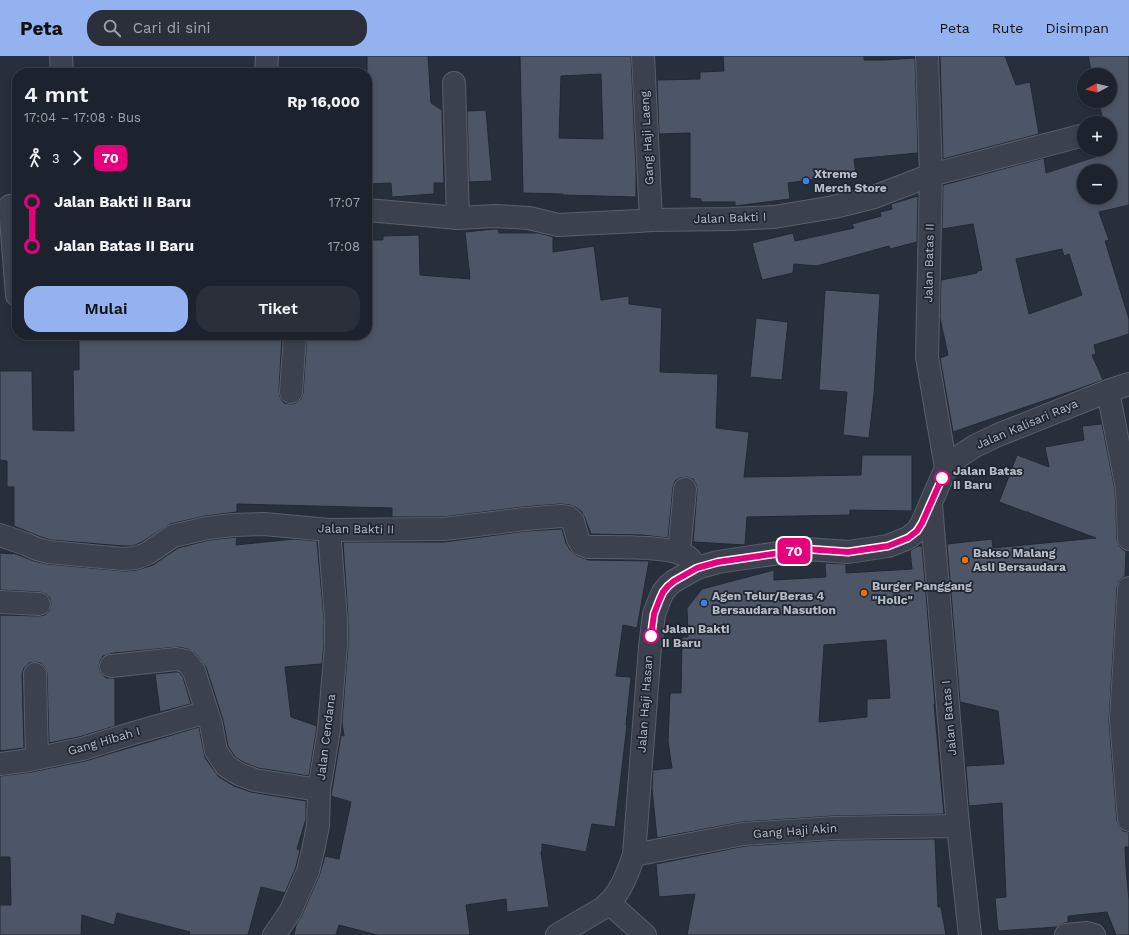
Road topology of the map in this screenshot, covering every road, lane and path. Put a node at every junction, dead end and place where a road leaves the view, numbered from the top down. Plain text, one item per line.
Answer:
1 (61, 56) edge
2 (267, 56) edge
3 (643, 56) edge
4 (927, 56) edge
5 (62, 68) edge
6 (266, 68) edge
7 (454, 83) dead end
8 (1077, 137) edge
9 (931, 175) junction
10 (9, 206) edge
11 (372, 210) edge
12 (458, 218) junction
13 (651, 220) junction
14 (12, 239) edge
15 (295, 340) edge
16 (1129, 384) edge
17 (1108, 390) junction
18 (292, 392) dead end
19 (939, 484) junction
20 (685, 489) dead end
21 (329, 530) junction
22 (0, 535) edge
23 (1129, 539) edge
24 (679, 553) junction
25 (697, 568) junction
26 (1129, 588) edge
27 (0, 602) edge
28 (39, 604) dead end
29 (111, 666) dead end
30 (35, 674) dead end
31 (207, 712) junction
32 (1125, 719) edge
33 (37, 758) junction
34 (0, 764) edge
35 (319, 790) junction
36 (1129, 820) edge
37 (958, 826) junction
38 (634, 855) junction
39 (609, 903) junction
40 (274, 935) edge
41 (557, 935) edge
42 (645, 935) edge
43 (970, 935) edge
44 (1066, 935) edge
45 (1094, 935) edge

1 - 5 street
2 - 6 street
3 - 13 street, Gang Haji Laeng
4 - 9 street, Jalan Batas II
7 - 12 street
8 - 9 street, Jalan Bakti I
9 - 13 street, Jalan Bakti I
9 - 19 street, Jalan Batas II
10 - 14 street
11 - 12 street, Jalan Bakti I
12 - 13 street, Jalan Bakti I
15 - 18 street
16 - 17 street, Jalan Kalisari Raya
17 - 19 street, Jalan Kalisari Raya
17 - 23 street
19 - 25 street, Jalan Haji Hasan
19 - 37 street, Jalan Batas I
20 - 24 street
21 - 22 street, Jalan Bakti II
21 - 24 street, Jalan Bakti II
21 - 35 street, Jalan Cendana
24 - 25 street, Jalan Bakti II
25 - 38 street, Jalan Haji Hasan
26 - 32 street
27 - 28 street
29 - 31 street
30 - 33 street
31 - 33 street, Gang Hibah I
31 - 35 street
32 - 36 street
33 - 34 street, Gang Hibah I
35 - 40 street, Jalan Cendana
37 - 38 street, Gang Haji Akin
37 - 43 street, Jalan Batas I
38 - 39 street, Jalan Haji Hasan
39 - 41 street, Jalan Haji Hasan
39 - 42 street
44 - 45 street

